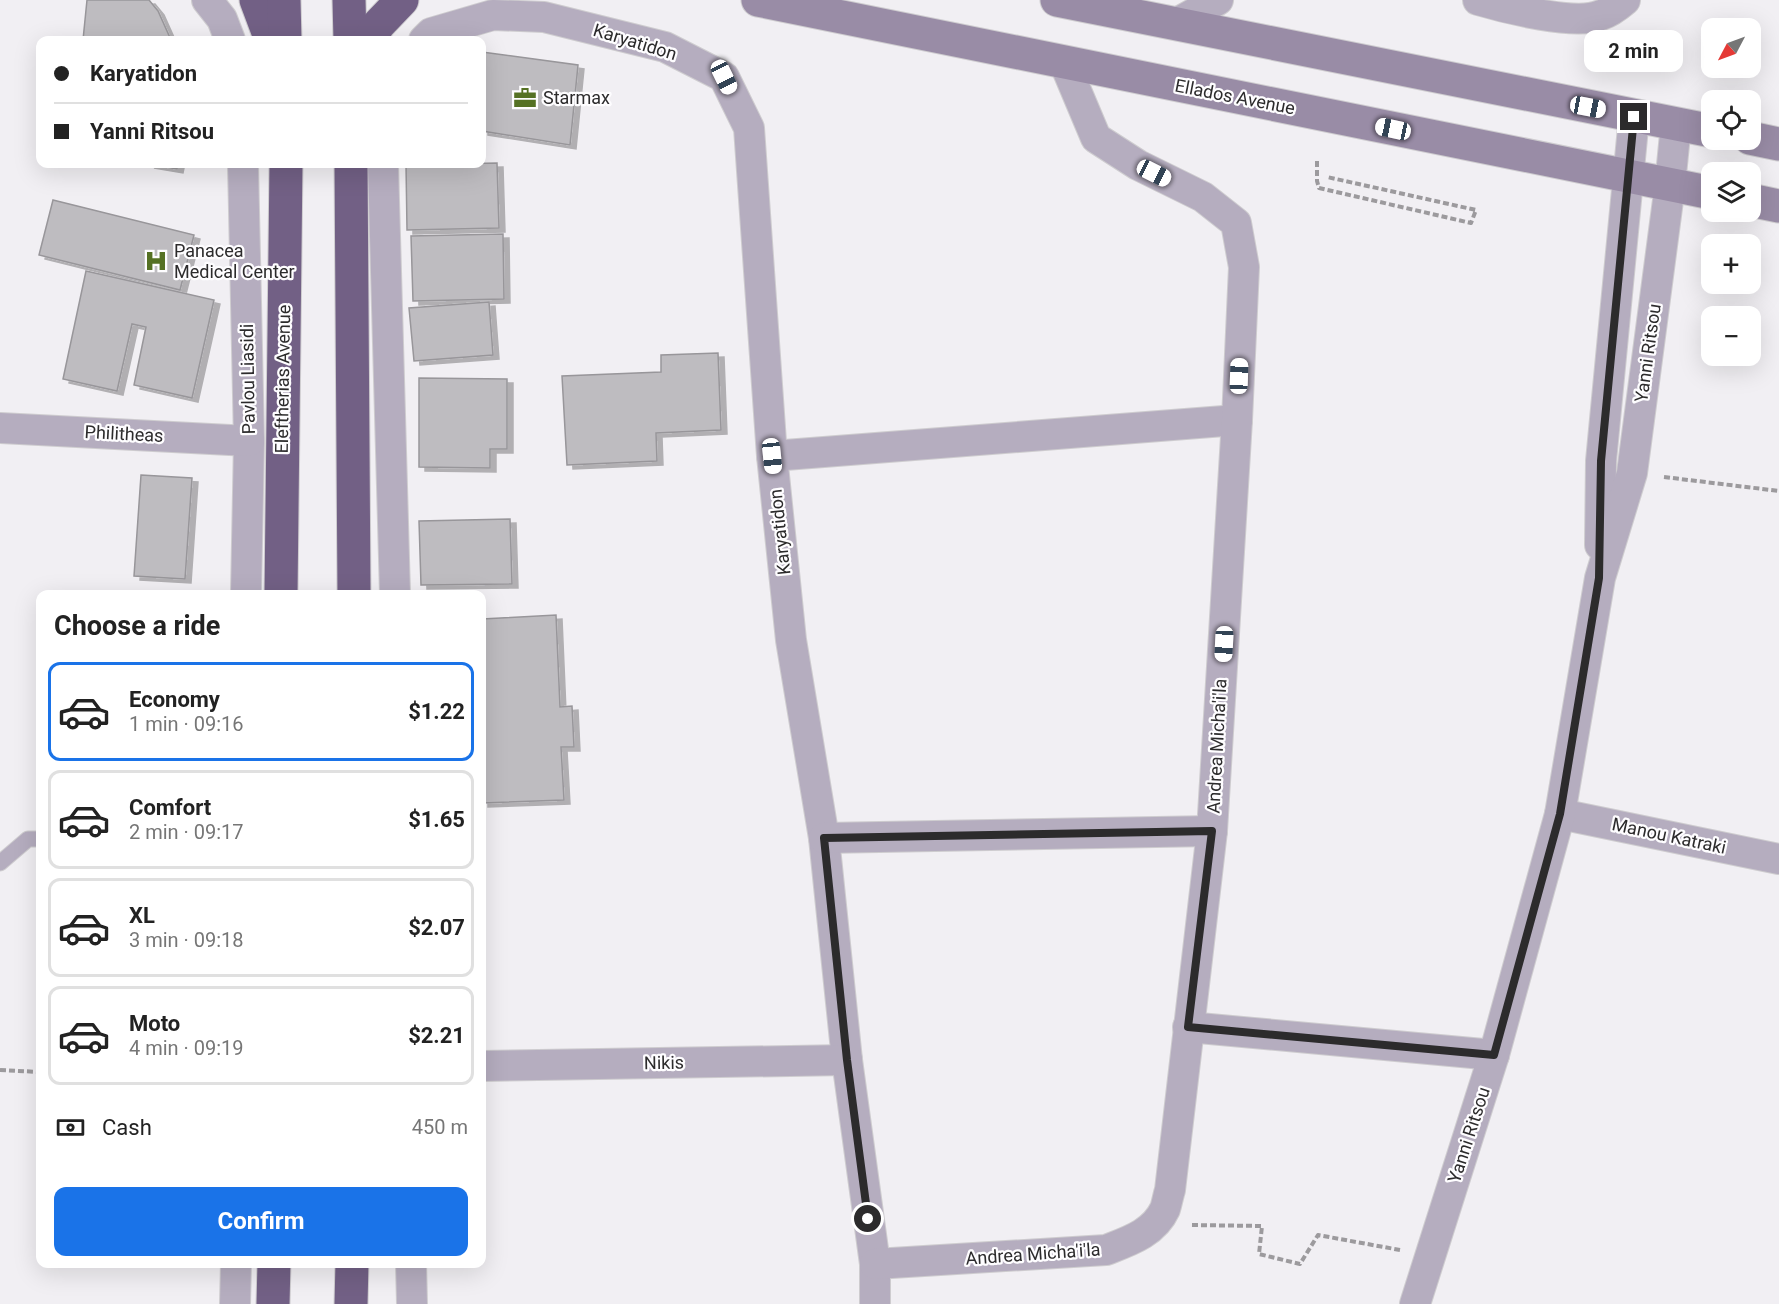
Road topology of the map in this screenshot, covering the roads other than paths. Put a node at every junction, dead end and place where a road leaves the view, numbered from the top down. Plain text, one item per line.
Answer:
1 (207, 0) edge
2 (256, 0) edge
3 (284, 0) edge
4 (349, 0) edge
5 (402, 0) edge
6 (758, 0) edge
7 (1057, 0) edge
8 (1218, 0) edge
9 (1478, 0) edge
10 (1624, 0) edge
11 (1175, 24) junction
12 (228, 36) edge
13 (270, 36) edge
14 (285, 36) edge
15 (350, 36) edge
16 (372, 36) edge
17 (428, 36) edge
18 (1064, 62) junction
19 (1634, 117) junction
20 (1676, 124) junction
21 (1701, 129) edge
22 (1761, 140) edge
23 (1779, 144) edge
24 (243, 168) edge
25 (286, 168) edge
26 (351, 168) edge
27 (383, 168) edge
28 (1627, 176) junction
29 (1670, 185) junction
30 (1701, 191) edge
31 (1761, 202) edge
32 (1779, 206) edge
33 (1237, 420) junction
34 (0, 428) edge
35 (249, 441) junction
36 (772, 456) junction
37 (1599, 578) junction
38 (246, 590) edge
39 (281, 590) edge
40 (354, 590) edge
41 (395, 590) edge
42 (1560, 814) junction
43 (1212, 831) junction
44 (824, 838) junction
45 (36, 839) edge
46 (1779, 859) edge
47 (0, 864) edge
48 (1188, 1027) junction
49 (1494, 1055) junction
50 (847, 1060) junction
51 (486, 1065) edge
52 (874, 1264) junction
53 (236, 1268) edge
54 (274, 1268) edge
55 (352, 1268) edge
56 (411, 1268) edge
57 (236, 1304) edge
58 (273, 1304) edge
59 (351, 1304) edge
60 (412, 1304) edge
61 (875, 1304) edge
62 (1415, 1304) edge

1 - 12 street
2 - 13 highway
3 - 14 highway
4 - 15 highway
5 - 16 highway
6 - 18 main road, Ellados Avenue
7 - 11 main road
8 - 11 street
9 - 10 street
11 - 19 main road
17 - 36 street, Karyatidon
18 - 28 main road, Ellados Avenue
18 - 33 street, Andrea Micha'i'la
19 - 20 main road
19 - 28 street, Yanni Ritsou
20 - 21 main road
20 - 29 street, Yanni Ritsou
22 - 23 main road
24 - 35 street, Pavlou Liasidi
25 - 39 highway, Eleftherias Avenue
26 - 40 highway
27 - 41 street
28 - 29 main road, Ellados Avenue
28 - 37 street, Yanni Ritsou
29 - 30 main road, Ellados Avenue
29 - 37 street, Yanni Ritsou
31 - 32 main road
33 - 36 street
33 - 43 street, Andrea Micha'i'la
34 - 35 street, Philitheas
35 - 38 street, Pavlou Liasidi
36 - 44 street, Karyatidon
37 - 42 street, Yanni Ritsou
42 - 46 street, Manou Katraki
42 - 49 street, Yanni Ritsou
43 - 44 street
43 - 48 street, Andrea Micha'i'la
44 - 50 street, Karyatidon
45 - 47 lane
48 - 49 street
48 - 52 street, Andrea Micha'i'la
49 - 62 street, Yanni Ritsou
50 - 51 street, Nikis
50 - 52 street, Karyatidon
52 - 61 street, Karyatidon
53 - 57 street
54 - 58 highway
55 - 59 highway
56 - 60 street

